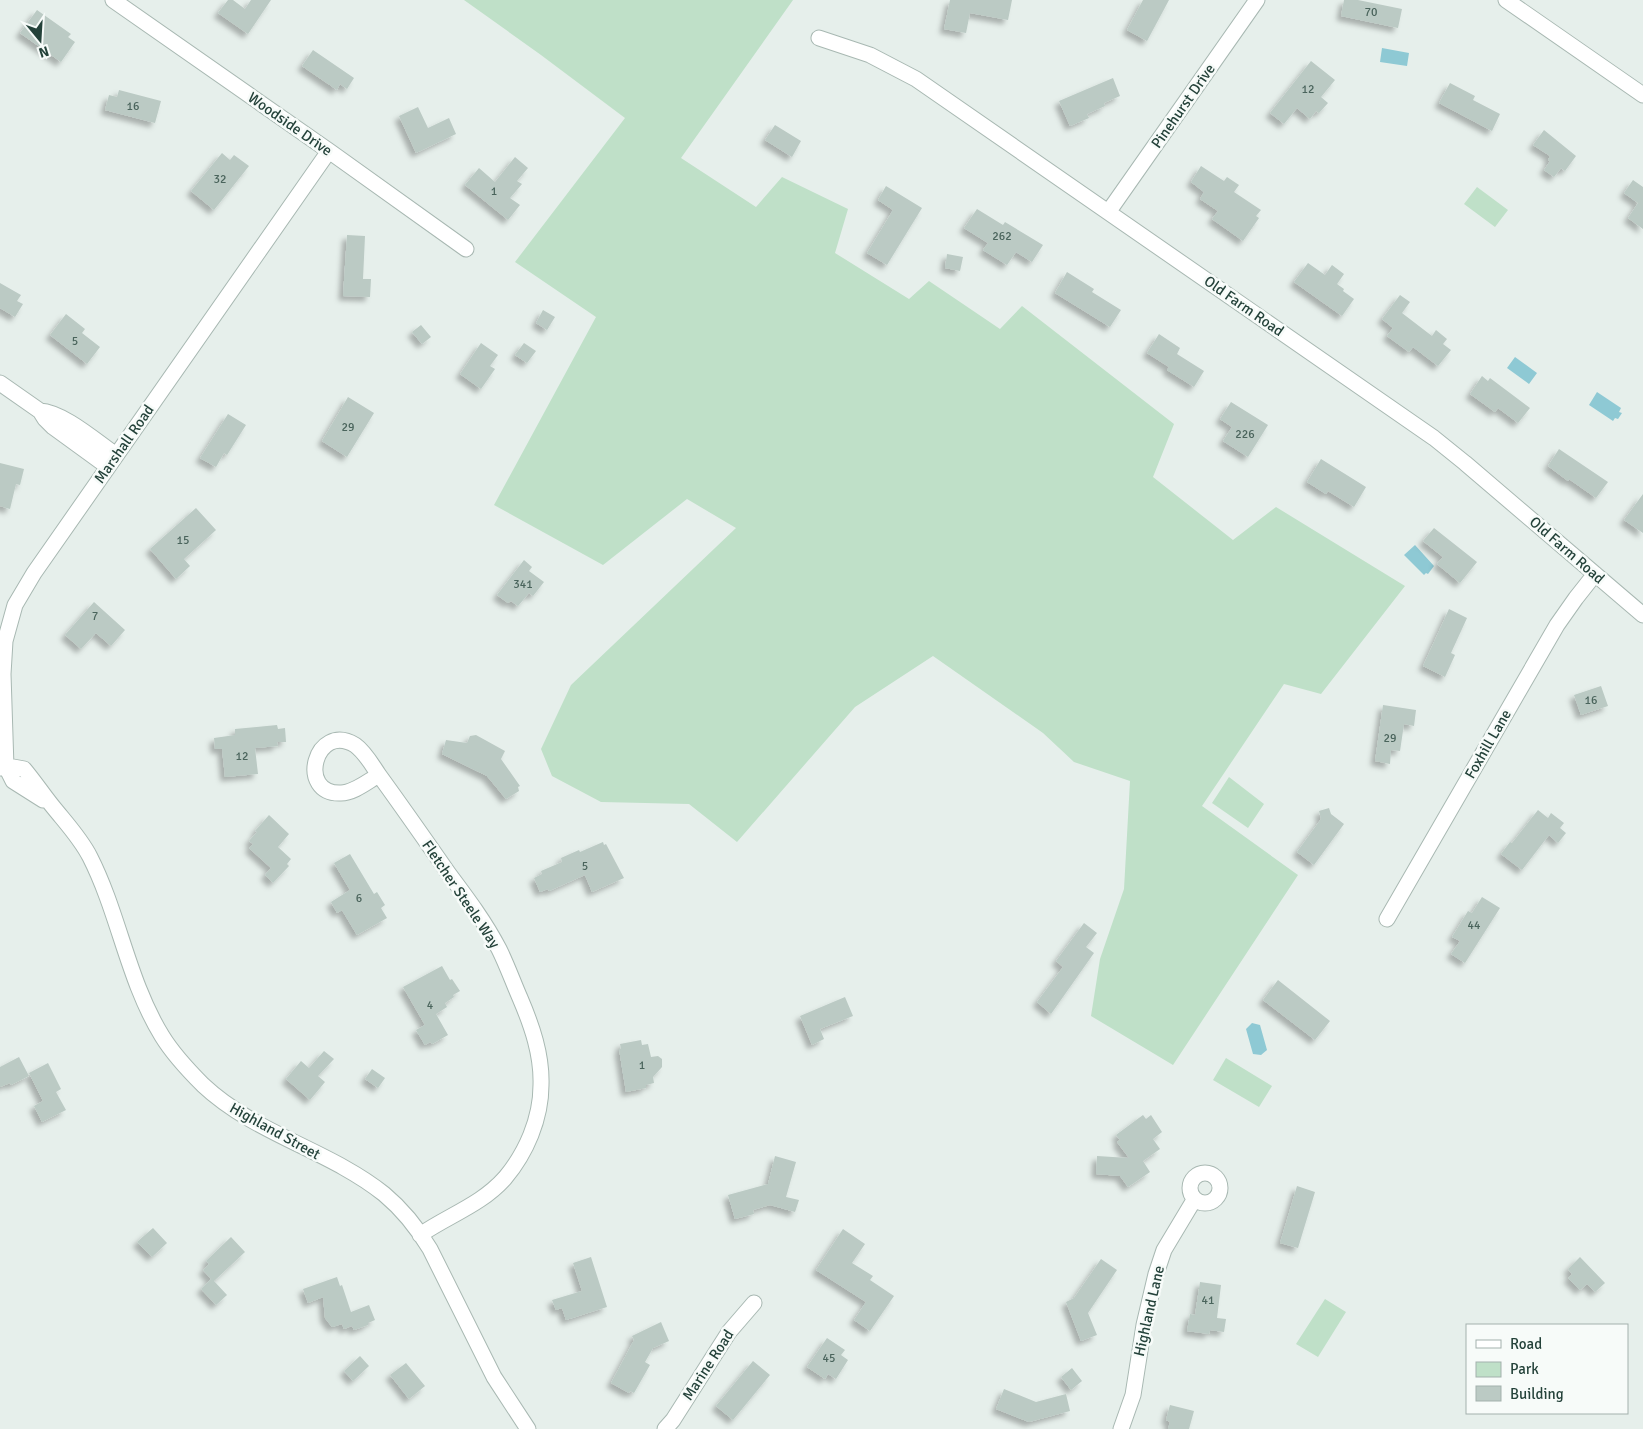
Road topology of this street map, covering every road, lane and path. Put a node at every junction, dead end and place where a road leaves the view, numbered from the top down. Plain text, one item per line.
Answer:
1 (113, 0) edge
2 (1257, 0) edge
3 (1506, 0) edge
4 (819, 38) dead end
5 (1643, 95) edge
6 (329, 151) junction
7 (1109, 212) junction
8 (466, 249) dead end
9 (0, 383) edge
10 (112, 461) junction
11 (1595, 574) junction
12 (1643, 615) edge
13 (3, 768) edge
14 (380, 775) junction
15 (1387, 919) dead end
16 (1194, 1200) dead end
17 (420, 1235) junction
18 (754, 1303) dead end
19 (528, 1429) edge
20 (665, 1429) edge
21 (1121, 1429) edge

1 - 6 street, Woodside Drive
2 - 7 street, Pinehurst Drive
3 - 5 street
4 - 7 street, Old Farm Road
6 - 8 street, Woodside Drive
6 - 10 street, Marshall Road
7 - 11 street, Old Farm Road
9 - 10 street
10 - 13 street, Marshall Road
11 - 12 street, Old Farm Road
11 - 15 street, Foxhill Lane
13 - 17 street, Highland Street
14 - 14 street, Fletcher Steele Way
14 - 17 street, Fletcher Steele Way
16 - 21 street, Highland Lane
17 - 19 street, Highland Street
18 - 20 street, Marine Road

